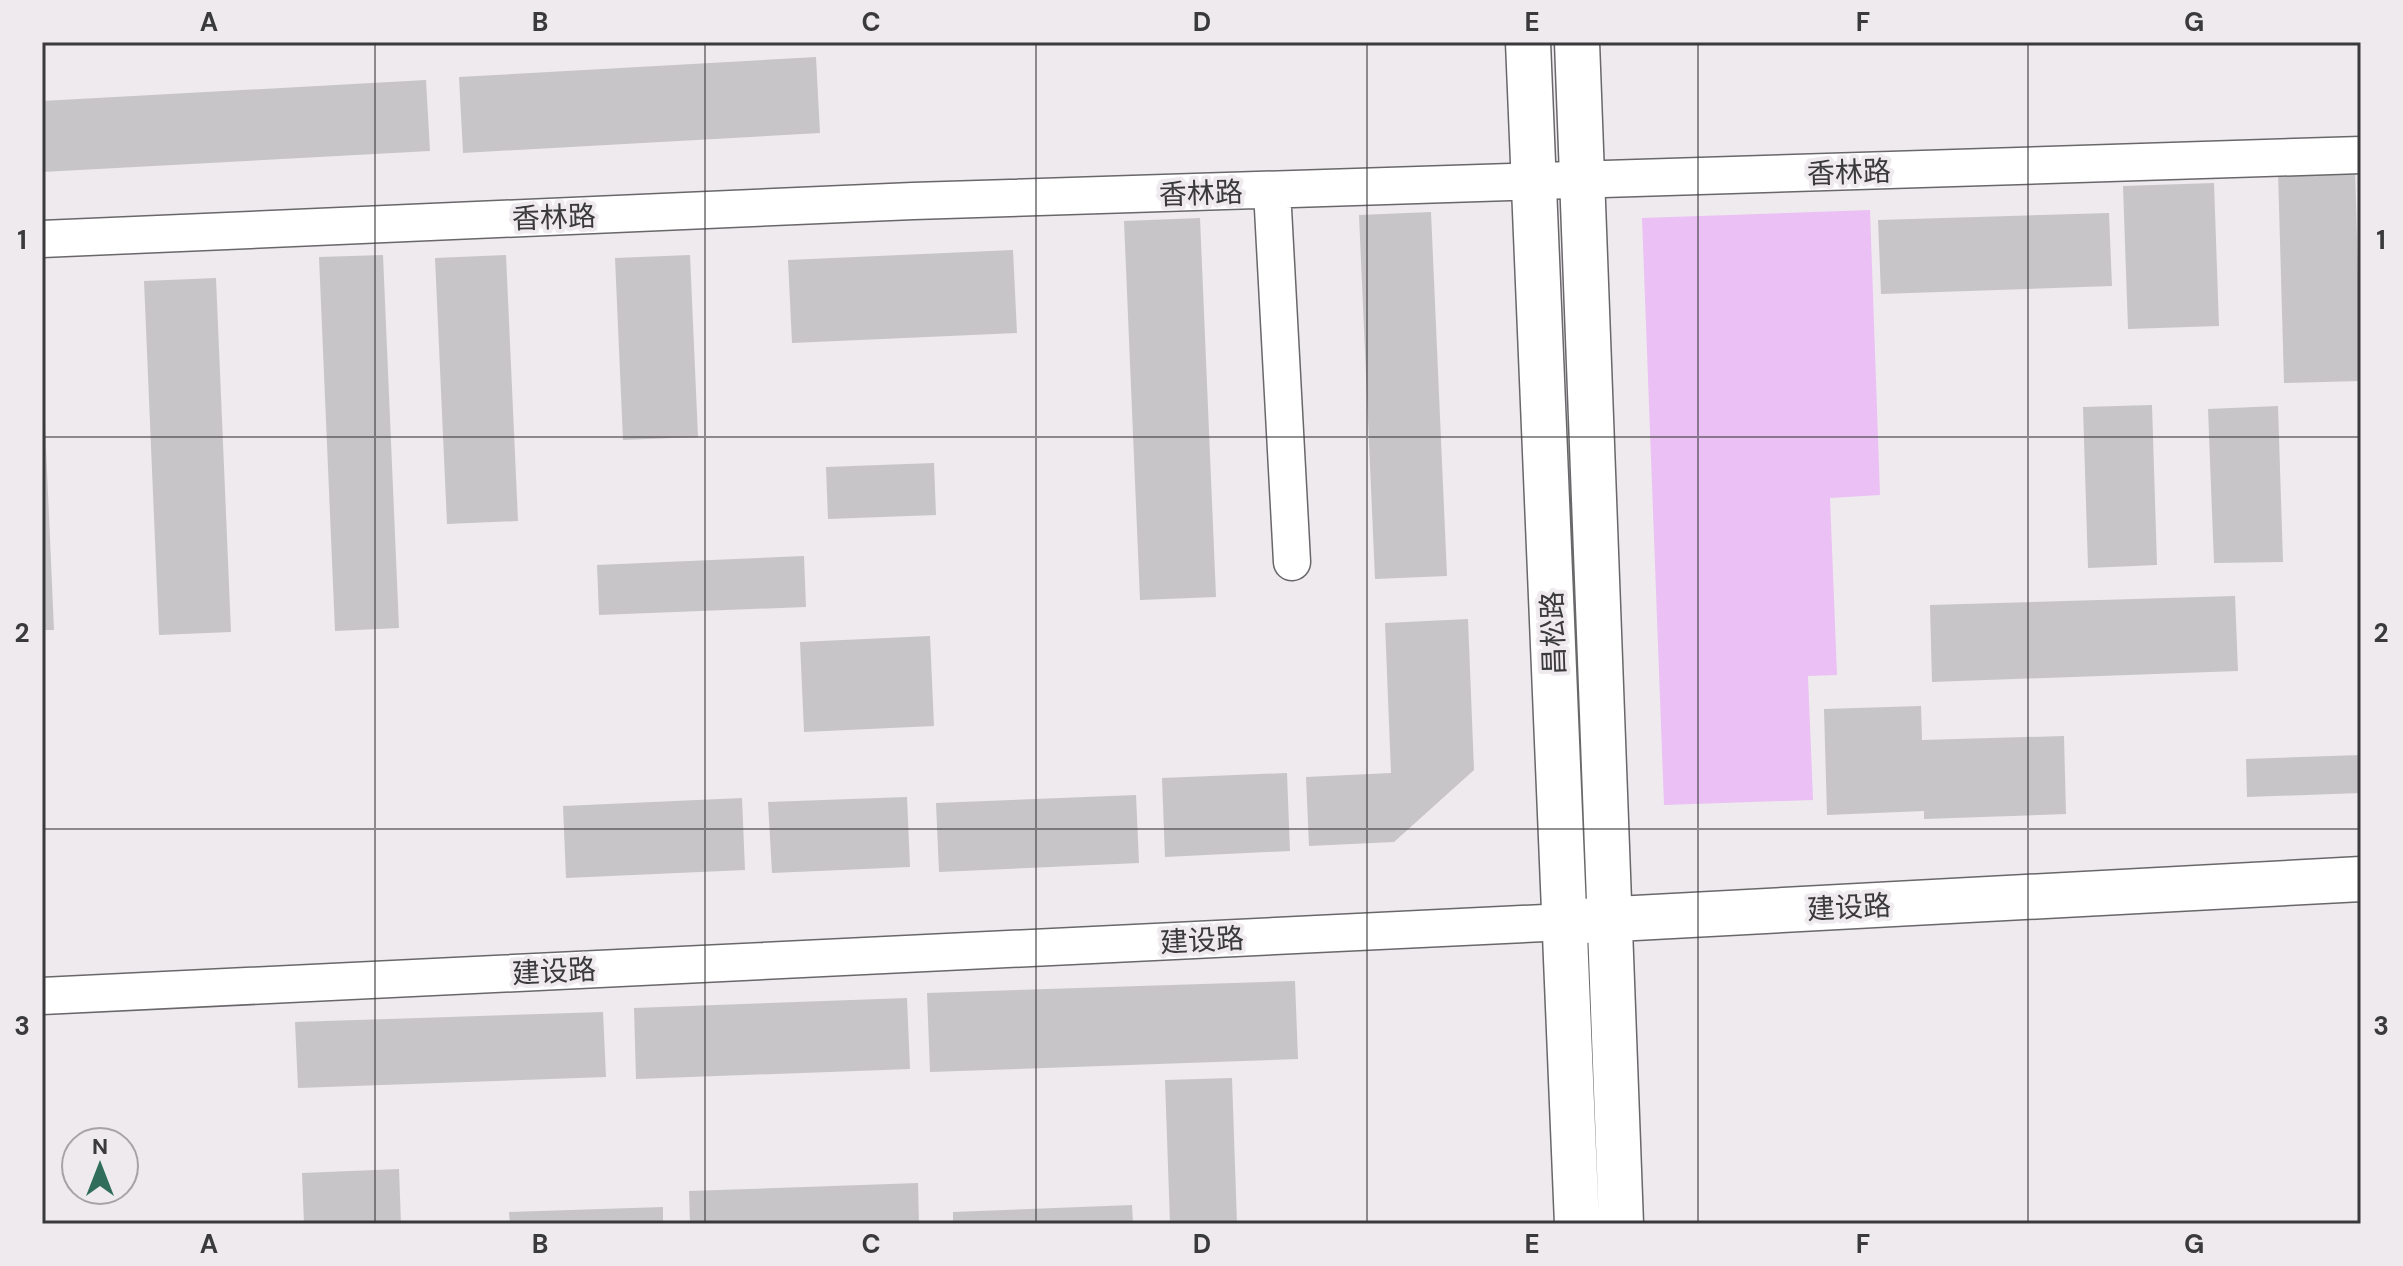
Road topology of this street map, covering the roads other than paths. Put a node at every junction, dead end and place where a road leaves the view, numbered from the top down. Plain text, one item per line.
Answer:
1 (1528, 42) edge
2 (1577, 42) edge
3 (2361, 155) edge
4 (1582, 180) junction
5 (1534, 182) junction
6 (1272, 190) junction
7 (42, 239) edge
8 (1292, 562) dead end
9 (2361, 879) edge
10 (1608, 920) junction
11 (1565, 922) junction
12 (42, 996) edge
13 (1577, 1224) edge
14 (1621, 1224) edge

1 - 5 main road, 昌松路
2 - 4 main road, 昌松路
3 - 4 street, 香林路
4 - 5 street, 香林路
4 - 10 main road, 昌松路
5 - 6 street, 香林路
5 - 11 main road, 昌松路
6 - 7 street, 香林路
6 - 8 street
9 - 10 main road, 建设路
10 - 11 main road, 建设路
10 - 14 main road, 昌松路
11 - 12 street, 建设路
11 - 13 main road, 昌松路

